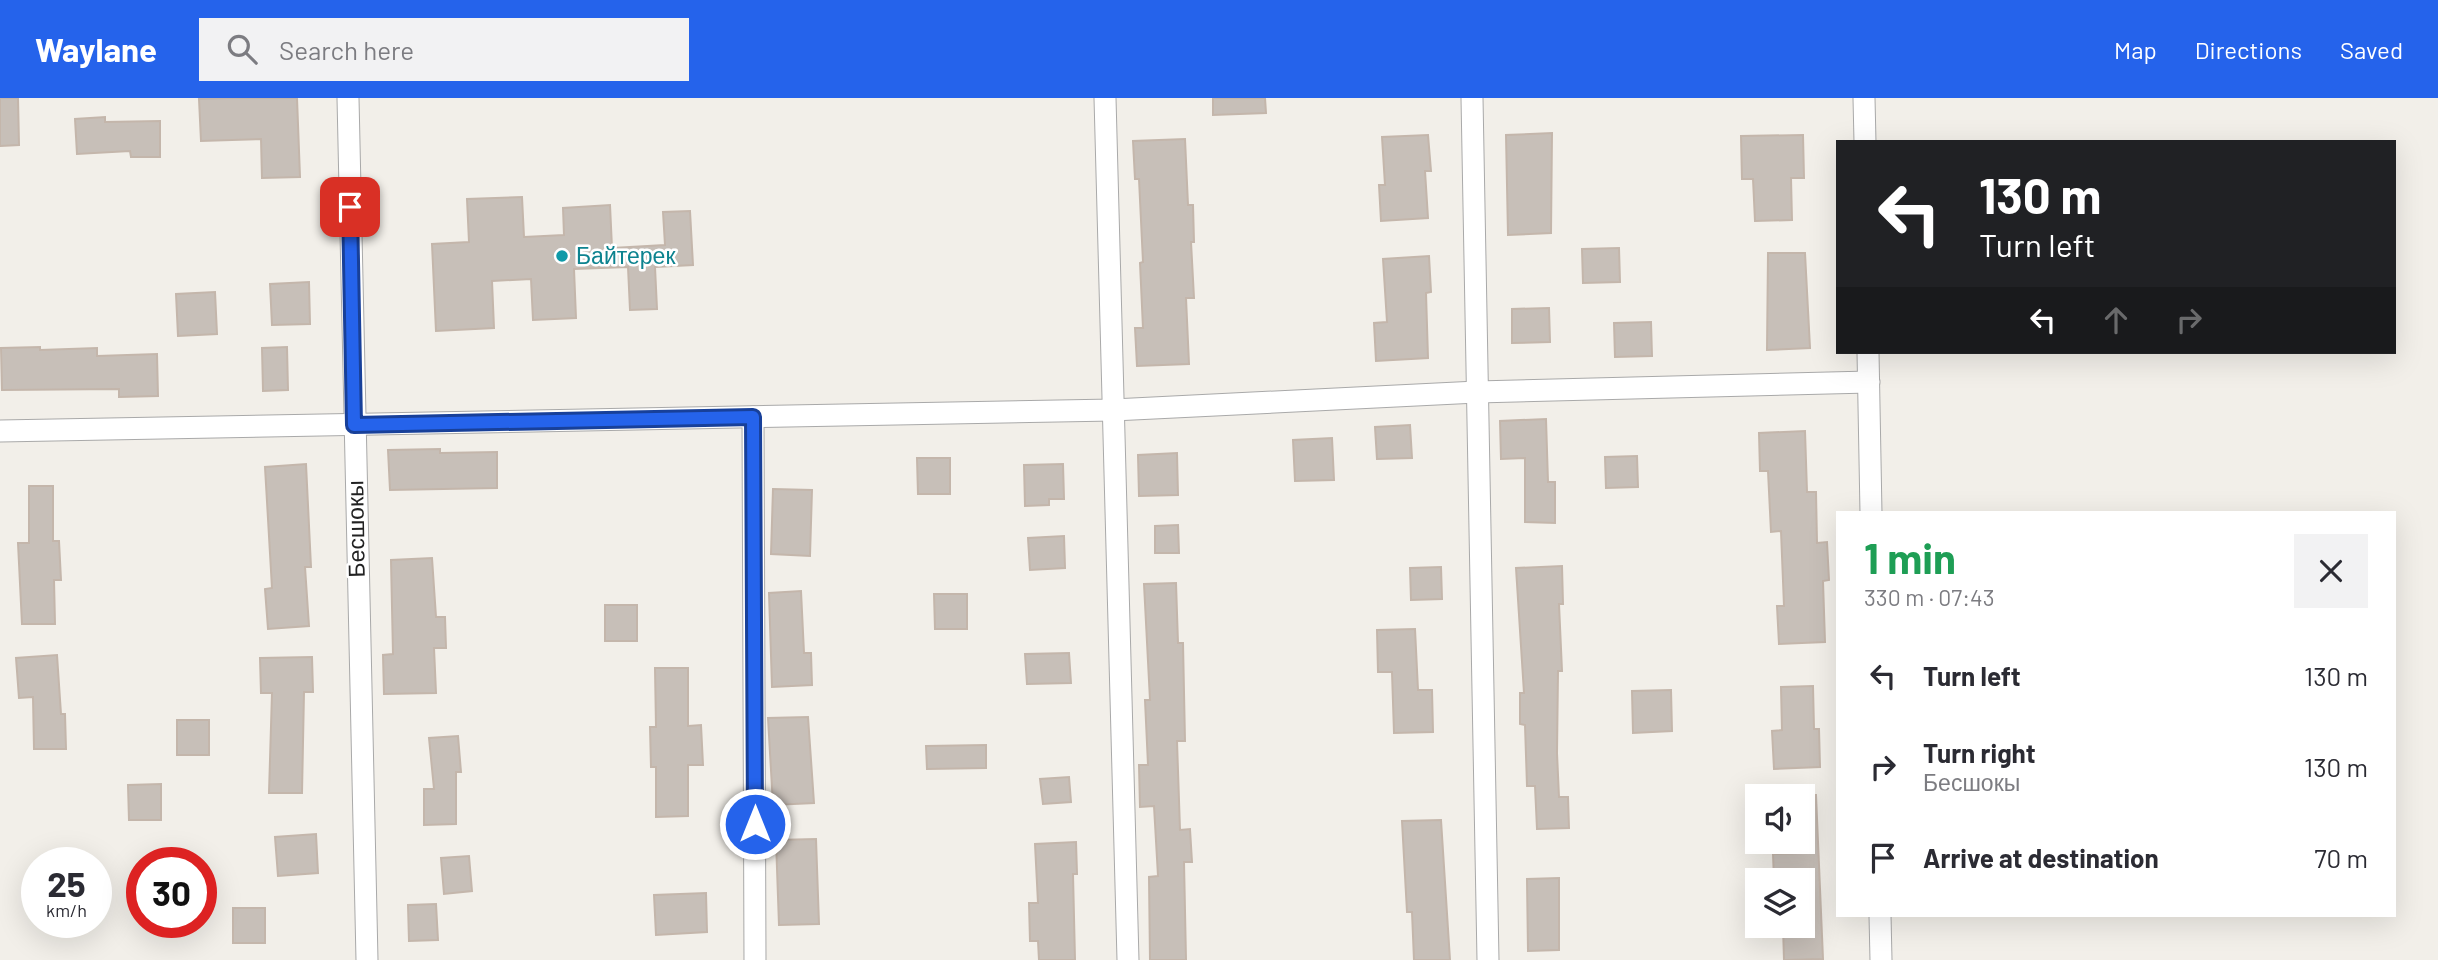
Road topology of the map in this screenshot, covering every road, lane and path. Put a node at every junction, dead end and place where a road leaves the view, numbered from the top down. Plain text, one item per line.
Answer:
1 (348, 98) edge
2 (1105, 98) edge
3 (1472, 98) edge
4 (1864, 98) edge
5 (1865, 140) edge
6 (1868, 354) edge
7 (1869, 382) junction
8 (1477, 393) junction
9 (1112, 410) junction
10 (753, 417) junction
11 (354, 425) junction
12 (0, 431) edge
13 (1871, 511) edge
14 (1880, 917) edge
15 (368, 960) edge
16 (755, 960) edge
17 (1128, 960) edge
18 (1488, 960) edge
19 (1881, 960) edge

1 - 11 street, Бесшокы
2 - 9 street
3 - 8 street
4 - 5 street
6 - 7 street
7 - 8 street
7 - 13 street
8 - 9 street
8 - 18 street
9 - 10 street
9 - 17 street
10 - 11 street
10 - 16 street
11 - 12 street
11 - 15 street, Бесшокы
14 - 19 street

